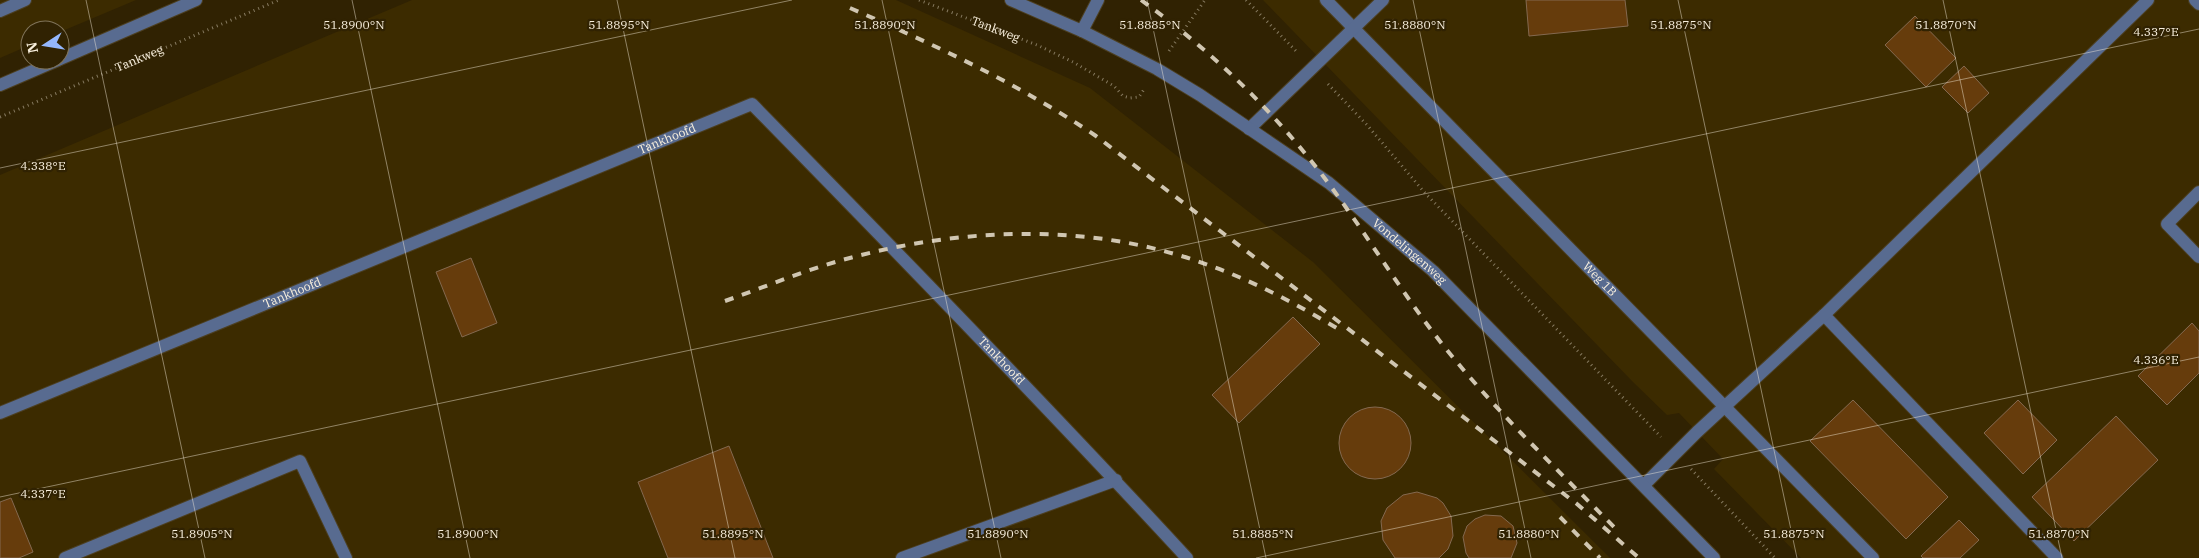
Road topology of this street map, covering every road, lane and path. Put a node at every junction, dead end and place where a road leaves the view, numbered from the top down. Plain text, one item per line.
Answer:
1 (25, 0) edge
2 (196, 0) edge
3 (279, 0) edge
4 (919, 0) edge
5 (1011, 0) edge
6 (1098, 0) edge
7 (1246, 0) edge
8 (1326, 0) edge
9 (1383, 0) edge
10 (2148, 0) edge
11 (2195, 0) edge
12 (2199, 4) edge
13 (0, 11) edge
14 (1354, 28) junction
15 (1082, 31) junction
16 (70, 55) edge
17 (1073, 62) dead end
18 (1312, 68) junction
19 (35, 70) edge
20 (0, 85) edge
21 (0, 117) edge
22 (1249, 129) junction
23 (2199, 192) edge
24 (2199, 257) edge
25 (1824, 315) junction
26 (1725, 407) junction
27 (0, 413) edge
28 (1676, 452) junction
29 (1116, 480) junction
30 (1644, 485) junction
31 (65, 558) edge
32 (346, 558) edge
33 (902, 558) edge
34 (1187, 558) edge
35 (1714, 558) edge
36 (1775, 558) edge
37 (1873, 558) edge
38 (2057, 558) edge

1 - 13 street
2 - 16 street
3 - 21 path, Tankweg
4 - 17 path, Tankweg
5 - 15 street
6 - 15 street
7 - 18 path
8 - 14 street, Weg 1B
9 - 14 street
10 - 25 street
11 - 12 street
14 - 18 street
14 - 26 street, Weg 1B
15 - 22 street, Vondelingenweg
18 - 22 street
18 - 28 path
19 - 20 street
22 - 30 street, Vondelingenweg
23 - 24 street
25 - 26 street
25 - 38 street
26 - 28 street
26 - 37 street, Weg 1B
27 - 29 street, Tankhoofd
28 - 30 street
28 - 36 path
29 - 33 street
29 - 34 street, Tankhoofd
30 - 35 street, Vondelingenweg
31 - 32 street

